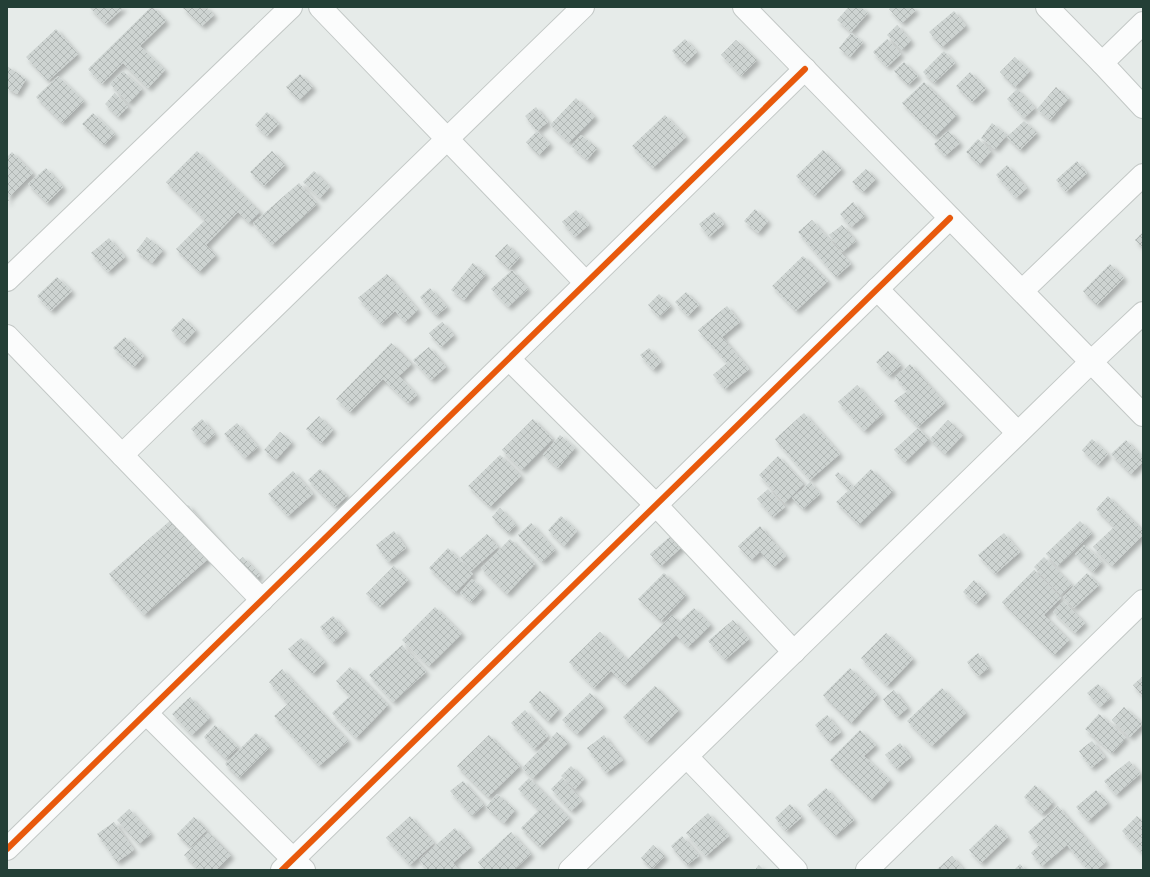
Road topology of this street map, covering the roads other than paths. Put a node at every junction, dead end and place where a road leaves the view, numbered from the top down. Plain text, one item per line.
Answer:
1 (291, 7) edge
2 (320, 7) edge
3 (583, 7) edge
4 (744, 7) edge
5 (1048, 7) edge
6 (1143, 23) edge
7 (1102, 63) junction
8 (805, 69) junction
9 (1143, 107) edge
10 (448, 139) junction
11 (1143, 175) edge
12 (950, 218) junction
13 (7, 280) edge
14 (586, 283) junction
15 (877, 289) junction
16 (1022, 291) junction
17 (1143, 313) edge
18 (7, 336) edge
19 (509, 359) junction
20 (1091, 362) junction
21 (1143, 415) edge
22 (1018, 433) junction
23 (122, 455) junction
24 (656, 505) junction
25 (262, 600) junction
26 (1143, 601) edge
27 (794, 652) junction
28 (146, 713) junction
29 (687, 757) junction
30 (7, 849) edge
31 (293, 866) edge
32 (570, 870) edge
33 (796, 870) edge
34 (867, 870) edge

1 - 13 street
2 - 10 street
3 - 10 street
4 - 8 street
5 - 7 street
6 - 7 street
7 - 9 street
8 - 12 street
8 - 14 street
10 - 14 street
10 - 23 street
11 - 16 street
12 - 15 street
12 - 16 street
14 - 19 street
15 - 22 street
15 - 24 street
16 - 20 street
17 - 20 street
18 - 23 street
19 - 24 street
19 - 25 street
20 - 21 street
20 - 22 street
22 - 27 street
23 - 25 street
24 - 27 street
24 - 31 street
25 - 28 street
26 - 34 street
27 - 29 street
28 - 30 street
28 - 31 street
29 - 32 street
29 - 33 street

